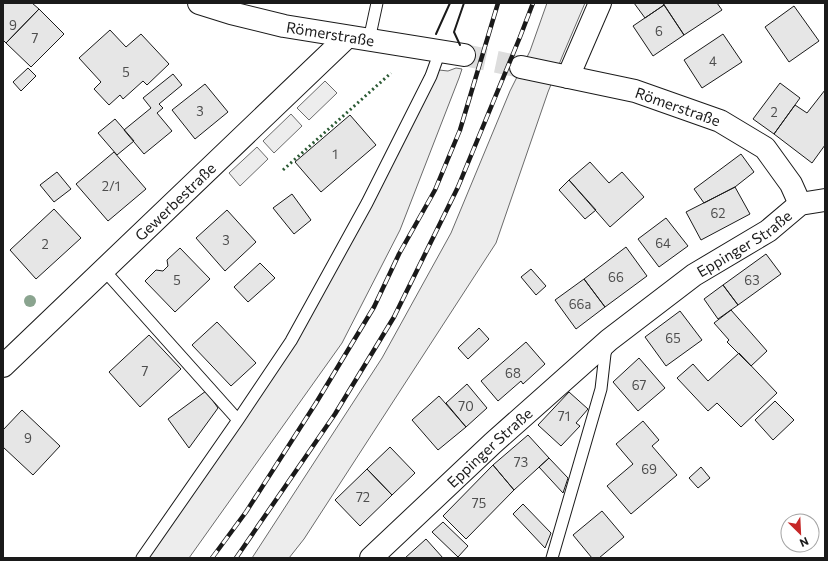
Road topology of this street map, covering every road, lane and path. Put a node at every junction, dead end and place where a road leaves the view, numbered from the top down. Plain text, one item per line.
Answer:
1 (199, 3) edge
2 (377, 3) edge
3 (600, 3) edge
4 (347, 37) junction
5 (369, 40) junction
6 (440, 51) junction
7 (464, 55) tunnel mouth
8 (521, 66) tunnel mouth
9 (568, 76) junction
10 (825, 200) edge
11 (800, 204) junction
12 (103, 269) junction
13 (609, 340) junction
14 (3, 366) edge
15 (238, 420) junction
16 (142, 558) edge
17 (371, 558) edge
18 (552, 558) edge

1 - 4 street, Römerstraße
2 - 5 lane
3 - 9 street
4 - 5 street, Römerstraße
4 - 12 street, Gewerbestraße
5 - 6 street, Römerstraße
6 - 7 street, Römerstraße
6 - 15 lane
8 - 9 street, Römerstraße
9 - 11 street, Römerstraße
10 - 11 street, Eppinger Straße
11 - 13 street, Eppinger Straße
12 - 14 street, Gewerbestraße
12 - 15 lane
13 - 17 street, Eppinger Straße
13 - 18 lane
15 - 16 lane

